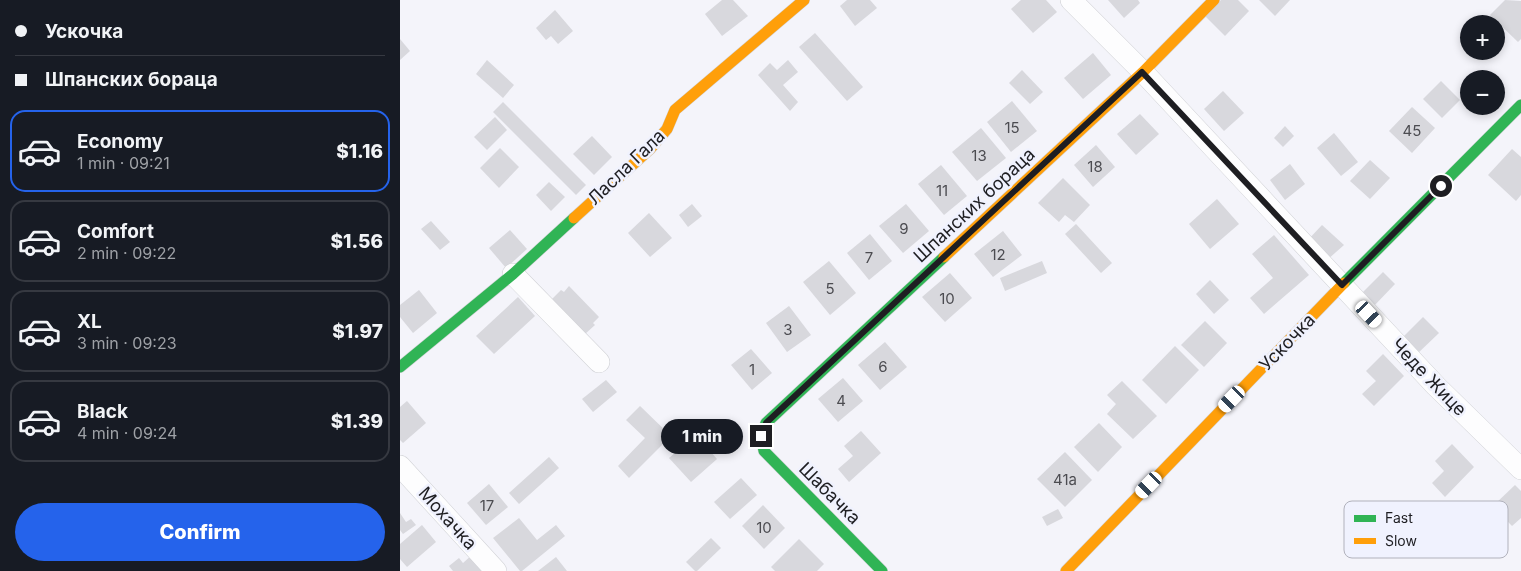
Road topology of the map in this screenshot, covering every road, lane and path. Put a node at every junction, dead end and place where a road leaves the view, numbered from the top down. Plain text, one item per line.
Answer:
1 (804, 0) edge
2 (1071, 0) edge
3 (1214, 0) edge
4 (1142, 72) junction
5 (1518, 115) edge
6 (513, 274) junction
7 (1342, 285) junction
8 (599, 362) dead end
9 (400, 367) edge
10 (761, 436) joint
11 (400, 466) edge
12 (1521, 469) edge
13 (496, 571) edge
14 (882, 571) edge
15 (1066, 571) edge

1 - 6 street, Ласла Гала
2 - 4 street, Чеде Жице
3 - 4 street, Шпанских бораца
4 - 7 street, Чеде Жице
4 - 10 street, Шпанских бораца
5 - 7 street, Ускочка
6 - 8 street
6 - 9 street, Ласла Гала
7 - 12 street, Чеде Жице
7 - 15 street, Ускочка
10 - 14 street, Шабачка
11 - 13 street, Мохачка

